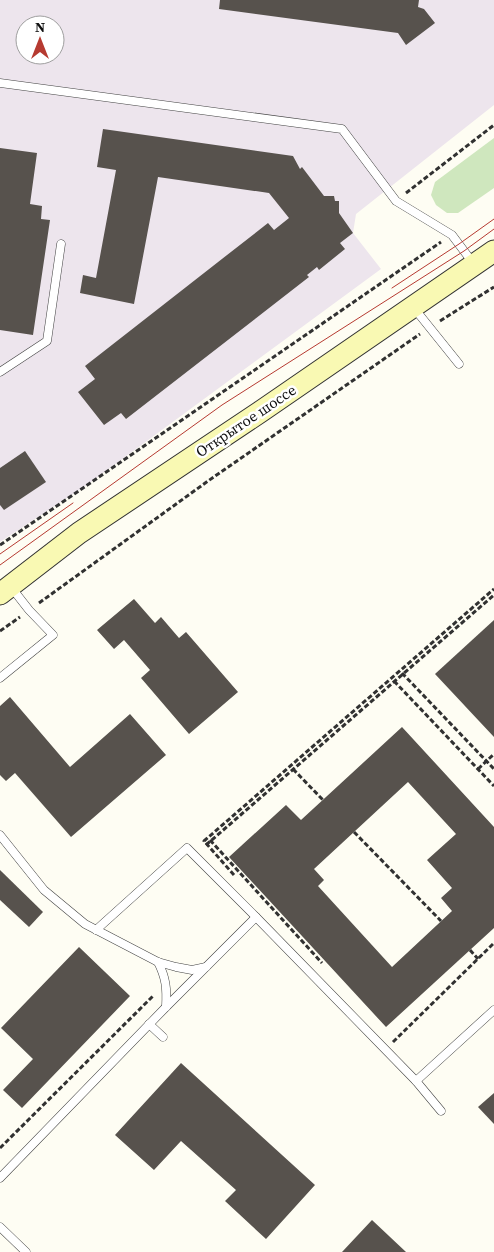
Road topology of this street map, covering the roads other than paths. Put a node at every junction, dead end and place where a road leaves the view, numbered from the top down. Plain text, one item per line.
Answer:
1 (0, 83) edge
2 (60, 244) dead end
3 (494, 251) edge
4 (474, 264) junction
5 (413, 306) junction
6 (459, 364) dead end
7 (0, 372) edge
8 (5, 589) edge
9 (0, 678) edge
10 (0, 835) edge
11 (256, 917) junction
12 (96, 930) junction
13 (158, 962) junction
14 (206, 967) junction
15 (166, 1007) junction
16 (494, 1010) edge
17 (149, 1024) junction
18 (163, 1037) dead end
19 (416, 1081) junction
20 (441, 1111) dead end
21 (0, 1178) edge
22 (0, 1227) edge
23 (26, 1252) edge

1 - 4 lane
2 - 7 lane
3 - 4 main road, Открытое шоссе
4 - 5 main road, Открытое шоссе
5 - 6 lane
5 - 8 main road, Открытое шоссе
8 - 9 lane
10 - 12 lane
11 - 12 lane
11 - 14 lane
11 - 19 lane
12 - 13 lane
13 - 14 lane
13 - 15 lane
14 - 15 lane
15 - 17 lane
16 - 19 lane
17 - 18 lane
17 - 21 lane
19 - 20 lane
22 - 23 lane

